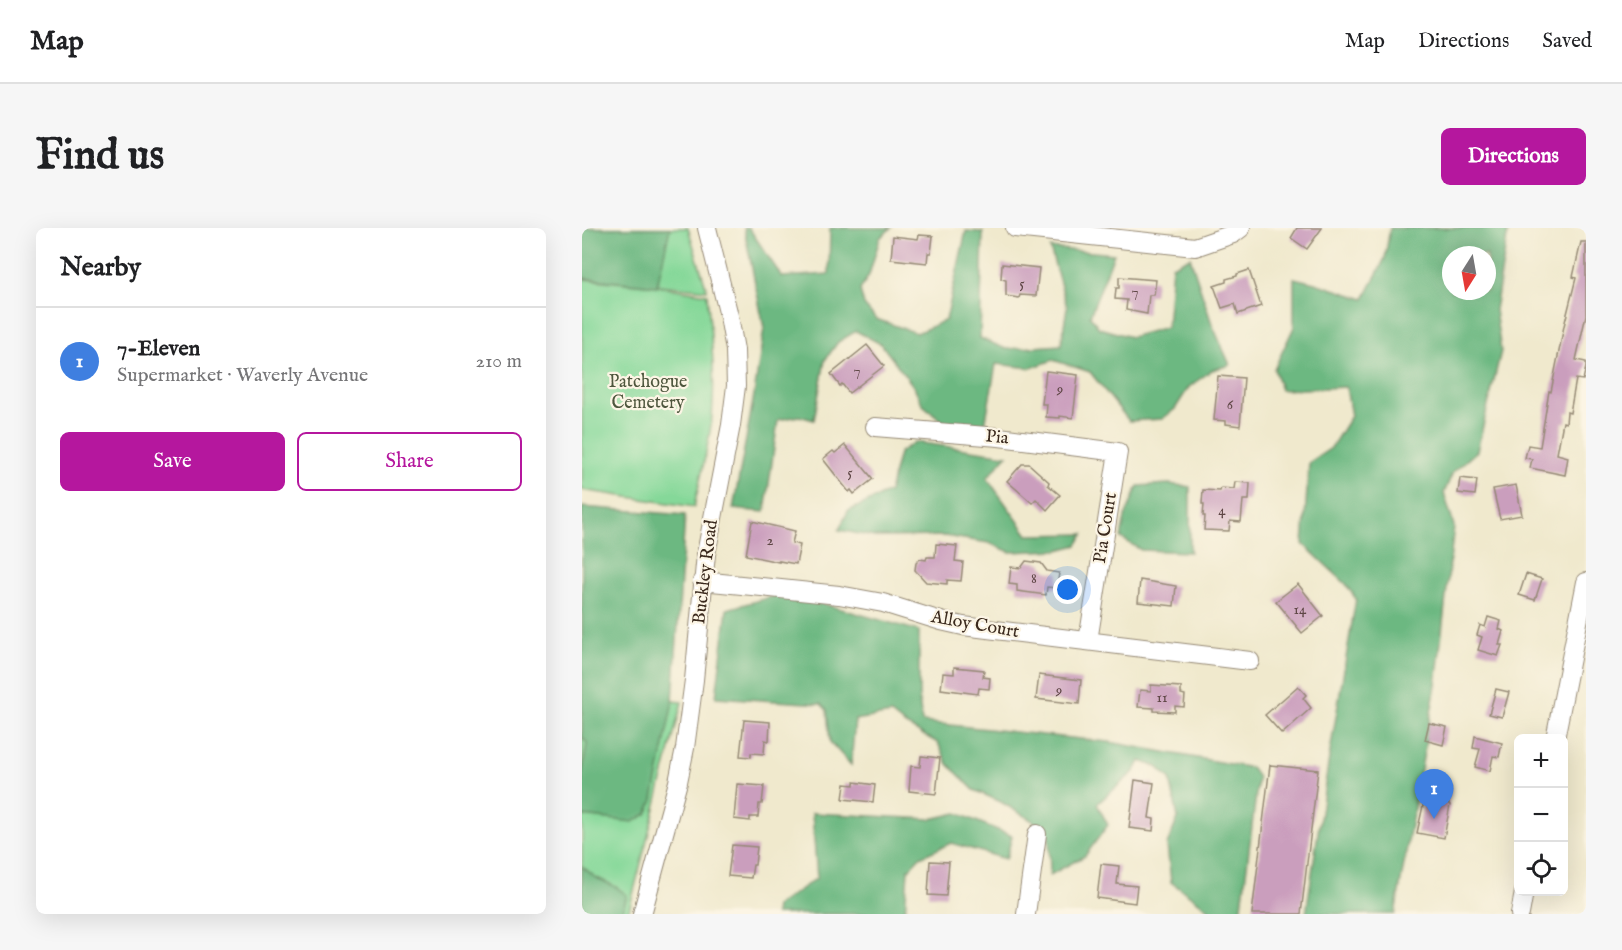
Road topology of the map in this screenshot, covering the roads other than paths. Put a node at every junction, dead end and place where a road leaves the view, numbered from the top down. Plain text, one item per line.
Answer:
1 (707, 228) edge
2 (1014, 228) edge
3 (1240, 228) edge
4 (875, 427) dead end
5 (1118, 452) joint
6 (702, 581) junction
7 (1586, 582) edge
8 (1088, 641) junction
9 (1250, 661) dead end
10 (1556, 734) edge
11 (1037, 834) dead end
12 (1523, 896) edge
13 (642, 914) edge
14 (1026, 914) edge
15 (1520, 914) edge

1 - 6 street, Buckley Road
2 - 3 street
4 - 5 street, Pia
5 - 8 street, Pia Court
6 - 8 street, Alloy Court
6 - 13 street, Buckley Road
7 - 10 street
8 - 9 street, Alloy Court
11 - 14 street
12 - 15 street

